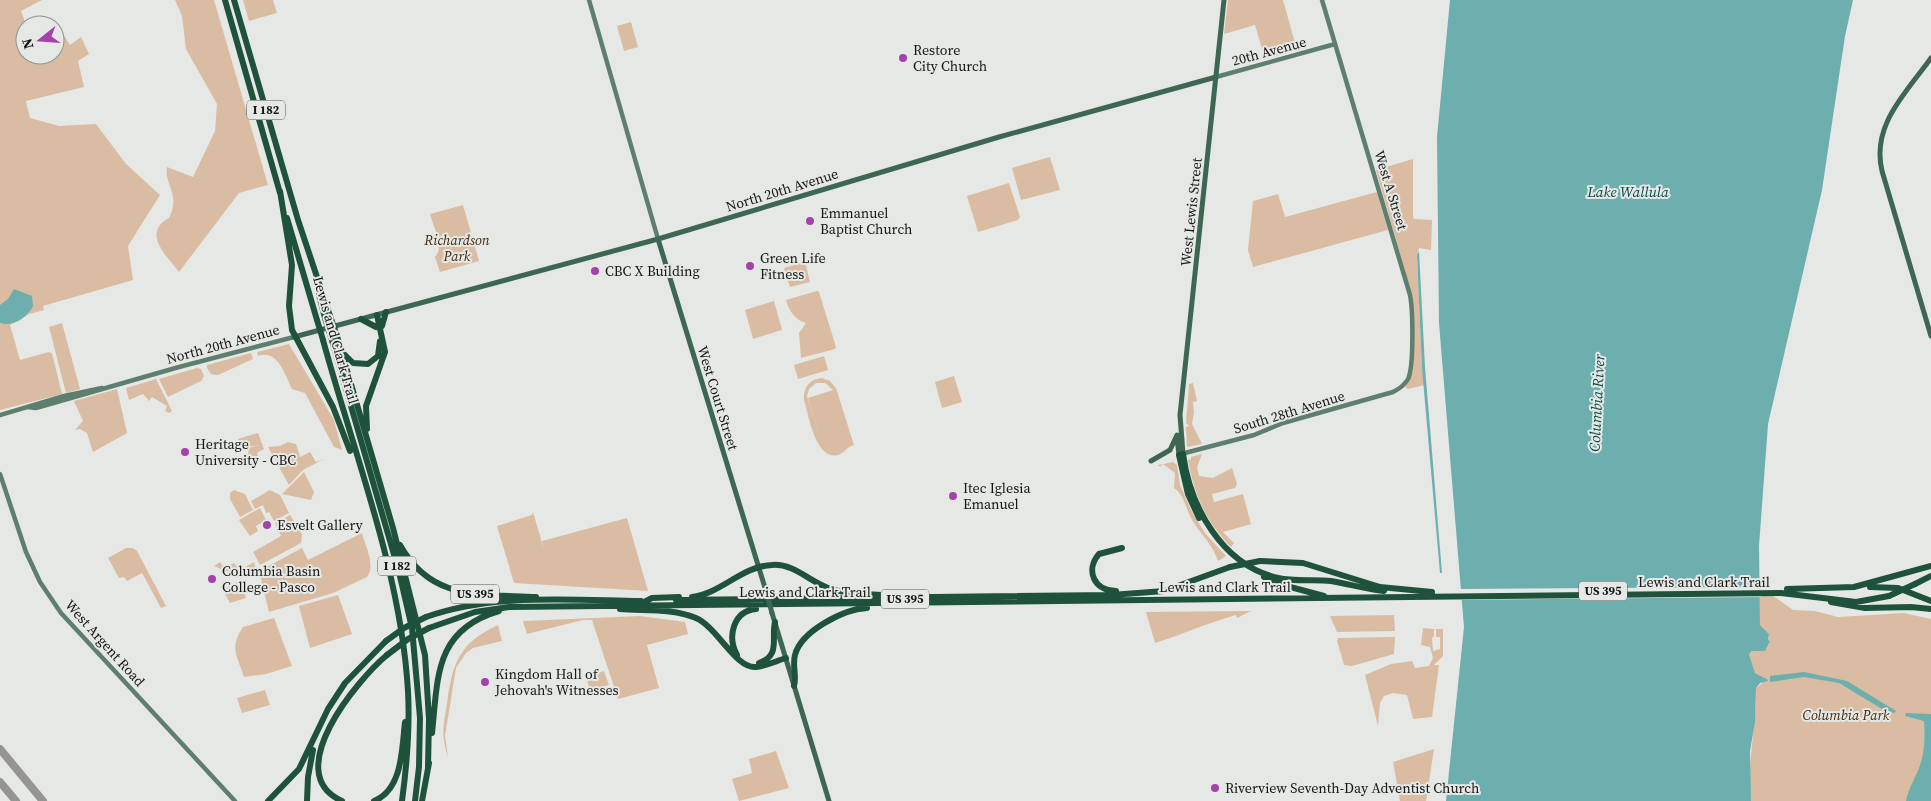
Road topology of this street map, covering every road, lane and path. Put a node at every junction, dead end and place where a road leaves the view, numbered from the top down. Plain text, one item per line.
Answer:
1 (225, 0) edge
2 (234, 0) edge
3 (589, 0) edge
4 (1224, 0) edge
5 (1322, 0) edge
6 (1335, 44) junction
7 (1931, 58) edge
8 (1216, 77) junction
9 (1209, 79) joint
10 (280, 191) junction
11 (658, 239) junction
12 (386, 312) junction
13 (375, 316) junction
14 (360, 319) junction
15 (379, 328) junction
16 (1931, 336) edge
17 (294, 337) junction
18 (334, 337) junction
19 (1401, 387) joint
20 (1, 415) edge
21 (1180, 426) junction
22 (1177, 435) junction
23 (1181, 454) junction
24 (372, 457) junction
25 (1150, 461) dead end
26 (0, 474) edge
27 (393, 528) junction
28 (1122, 548) dead end
29 (384, 551) junction
30 (758, 566) junction
31 (1930, 566) edge
32 (1931, 576) edge
33 (1931, 581) edge
34 (1915, 584) junction
35 (1177, 588) junction
36 (1847, 588) junction
37 (1398, 590) junction
38 (1772, 592) junction
39 (1433, 594) junction
40 (1781, 594) junction
41 (1350, 598) junction
42 (899, 599) junction
43 (589, 600) junction
44 (646, 601) junction
45 (1931, 601) edge
46 (888, 604) junction
47 (768, 605) junction
48 (609, 606) junction
49 (513, 608) junction
50 (1931, 609) edge
51 (775, 622) junction
52 (786, 658) junction
53 (794, 686) junction
54 (408, 690) junction
55 (320, 727) junction
56 (428, 767) junction
57 (235, 801) edge
58 (268, 801) edge
59 (307, 801) edge
60 (342, 801) edge
61 (374, 801) edge
62 (402, 801) edge
63 (415, 801) edge
64 (422, 801) edge
65 (829, 801) edge

1 - 10 highway, Lewis and Clark Trail / I 182
2 - 18 highway, I 182, bridge
3 - 11 main road, West Court Street
4 - 8 main road, West Lewis Street
5 - 6 main road, West A Street
6 - 8 main road, 20th Avenue
6 - 19 main road, West A Street
7 - 16 main road
8 - 9 main road, 20th Avenue
8 - 21 main road, West Lewis Street
9 - 11 main road, North 20th Avenue
10 - 17 highway
10 - 29 highway, Lewis and Clark Trail / I 182, bridge
11 - 12 main road, North 20th Avenue
11 - 30 main road, West Court Street
12 - 13 main road, North 20th Avenue
12 - 15 highway
13 - 14 main road, North 20th Avenue
13 - 15 highway
14 - 15 highway
14 - 17 main road, North 20th Avenue
15 - 18 highway
15 - 24 highway
17 - 20 main road, North 20th Avenue
17 - 29 highway
18 - 24 highway, Lewis and Clark Trail / US 395
18 - 63 highway, I 182
19 - 23 main road, South 28th Avenue
21 - 22 main road, West Lewis Street
21 - 23 main road, West Lewis Street
22 - 23 main road, West Lewis Street
22 - 25 main road
23 - 37 highway
23 - 41 highway
24 - 27 highway, Lewis and Clark Trail / US 395
26 - 57 main road, West Argent Road
27 - 43 highway, US 395
27 - 56 highway
28 - 35 highway
29 - 54 highway, Lewis and Clark Trail / I 182
30 - 42 highway
30 - 44 highway
30 - 51 main road, West Court Street, bridge
31 - 36 highway, Lewis and Clark Trail / US 395
32 - 34 highway, Lewis and Clark Trail / US 395
33 - 34 highway
34 - 40 highway, Lewis and Clark Trail / US 395, bridge
35 - 37 highway, Lewis and Clark Trail / US 395, bridge
35 - 42 highway, Lewis and Clark Trail / US 395
36 - 38 highway, Lewis and Clark Trail / US 395
36 - 45 highway
37 - 39 highway, Lewis and Clark Trail / US 395
38 - 39 highway, Lewis and Clark Trail / US 395
38 - 40 highway, Lewis and Clark Trail / US 395
39 - 41 highway, Lewis and Clark Trail / US 395
40 - 50 highway
41 - 46 highway, Lewis and Clark Trail / US 395
42 - 44 highway, Lewis and Clark Trail / US 395
43 - 44 highway, Lewis and Clark Trail / US 395
43 - 55 highway, bridge
46 - 47 highway, Lewis and Clark Trail / US 395
46 - 53 highway
47 - 48 highway, Lewis and Clark Trail / US 395
47 - 51 highway
48 - 49 highway, Lewis and Clark Trail / US 395
48 - 52 highway
49 - 56 highway
49 - 60 highway, US 395, bridge
51 - 52 main road, West Court Street
52 - 53 main road, West Court Street
53 - 65 main road, West Court Street
54 - 61 highway
54 - 62 highway, I 182
55 - 58 highway
55 - 59 highway
56 - 64 highway

